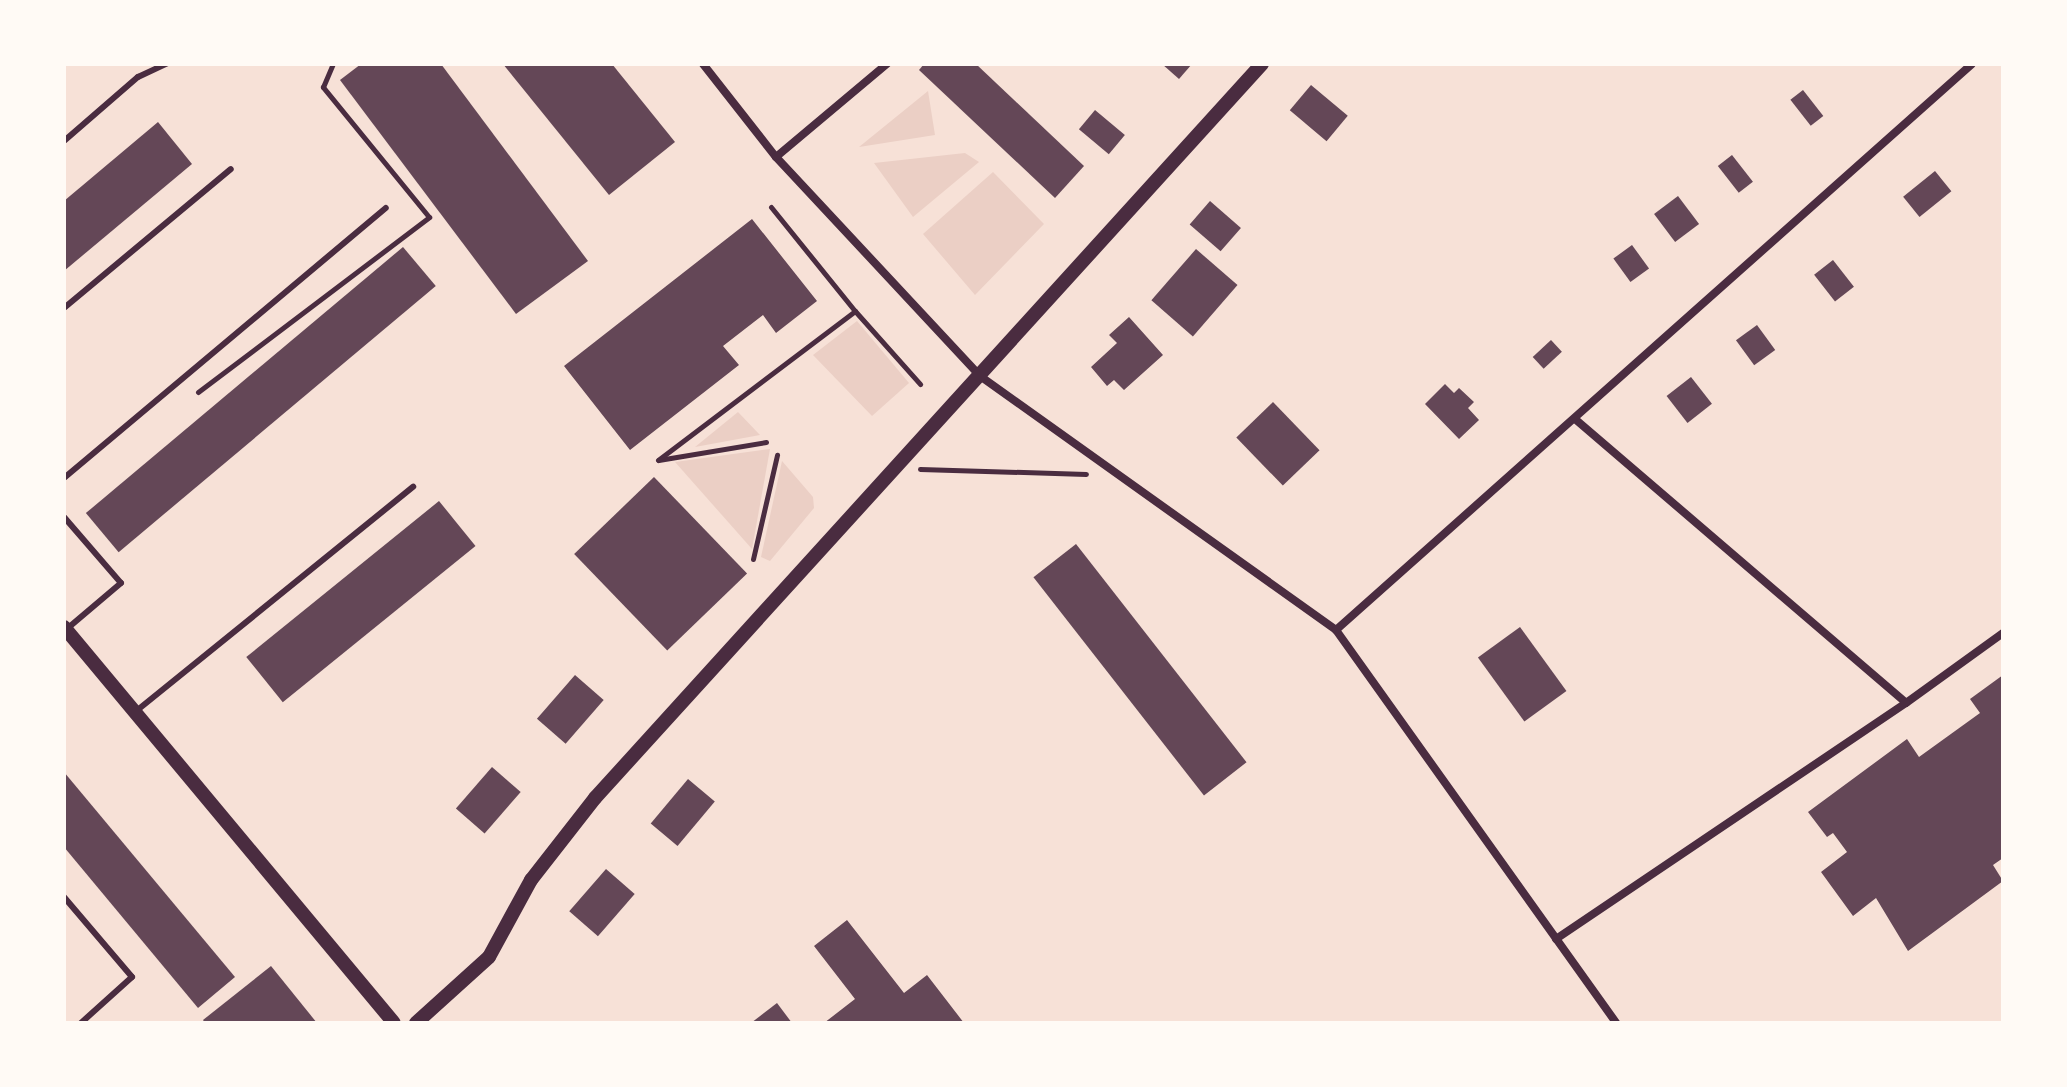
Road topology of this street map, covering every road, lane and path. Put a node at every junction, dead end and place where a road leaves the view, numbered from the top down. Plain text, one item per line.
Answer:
1 (166, 64) edge
2 (333, 64) edge
3 (703, 64) edge
4 (887, 64) edge
5 (1262, 64) edge
6 (1972, 64) edge
7 (323, 87) dead end
8 (64, 141) edge
9 (776, 157) junction
10 (231, 169) dead end
11 (771, 207) dead end
12 (386, 208) dead end
13 (64, 308) edge
14 (855, 311) junction
15 (980, 376) junction
16 (920, 384) dead end
17 (1575, 419) junction
18 (766, 442) dead end
19 (777, 455) dead end
20 (898, 468) junction
21 (1119, 475) junction
22 (64, 478) edge
23 (413, 487) dead end
24 (64, 517) edge
25 (753, 559) dead end
26 (65, 629) edge
27 (1336, 630) junction
28 (2003, 633) edge
29 (1906, 703) junction
30 (135, 712) junction
31 (64, 897) edge
32 (1556, 939) junction
33 (82, 1023) edge
34 (394, 1023) edge
35 (416, 1023) edge
36 (1616, 1023) edge

1 - 8 lane
2 - 7 path
3 - 9 street
4 - 9 street
5 - 15 street
6 - 17 street
9 - 15 street
10 - 13 lane
11 - 14 path
12 - 22 lane
14 - 16 path
14 - 18 path
15 - 20 street
15 - 21 street
17 - 27 street
17 - 29 street
19 - 25 path
20 - 21 path
20 - 35 street
21 - 27 street
23 - 30 lane
24 - 26 lane
26 - 30 street
27 - 32 street
28 - 29 street
29 - 32 street
30 - 34 street
31 - 33 lane
32 - 36 street

